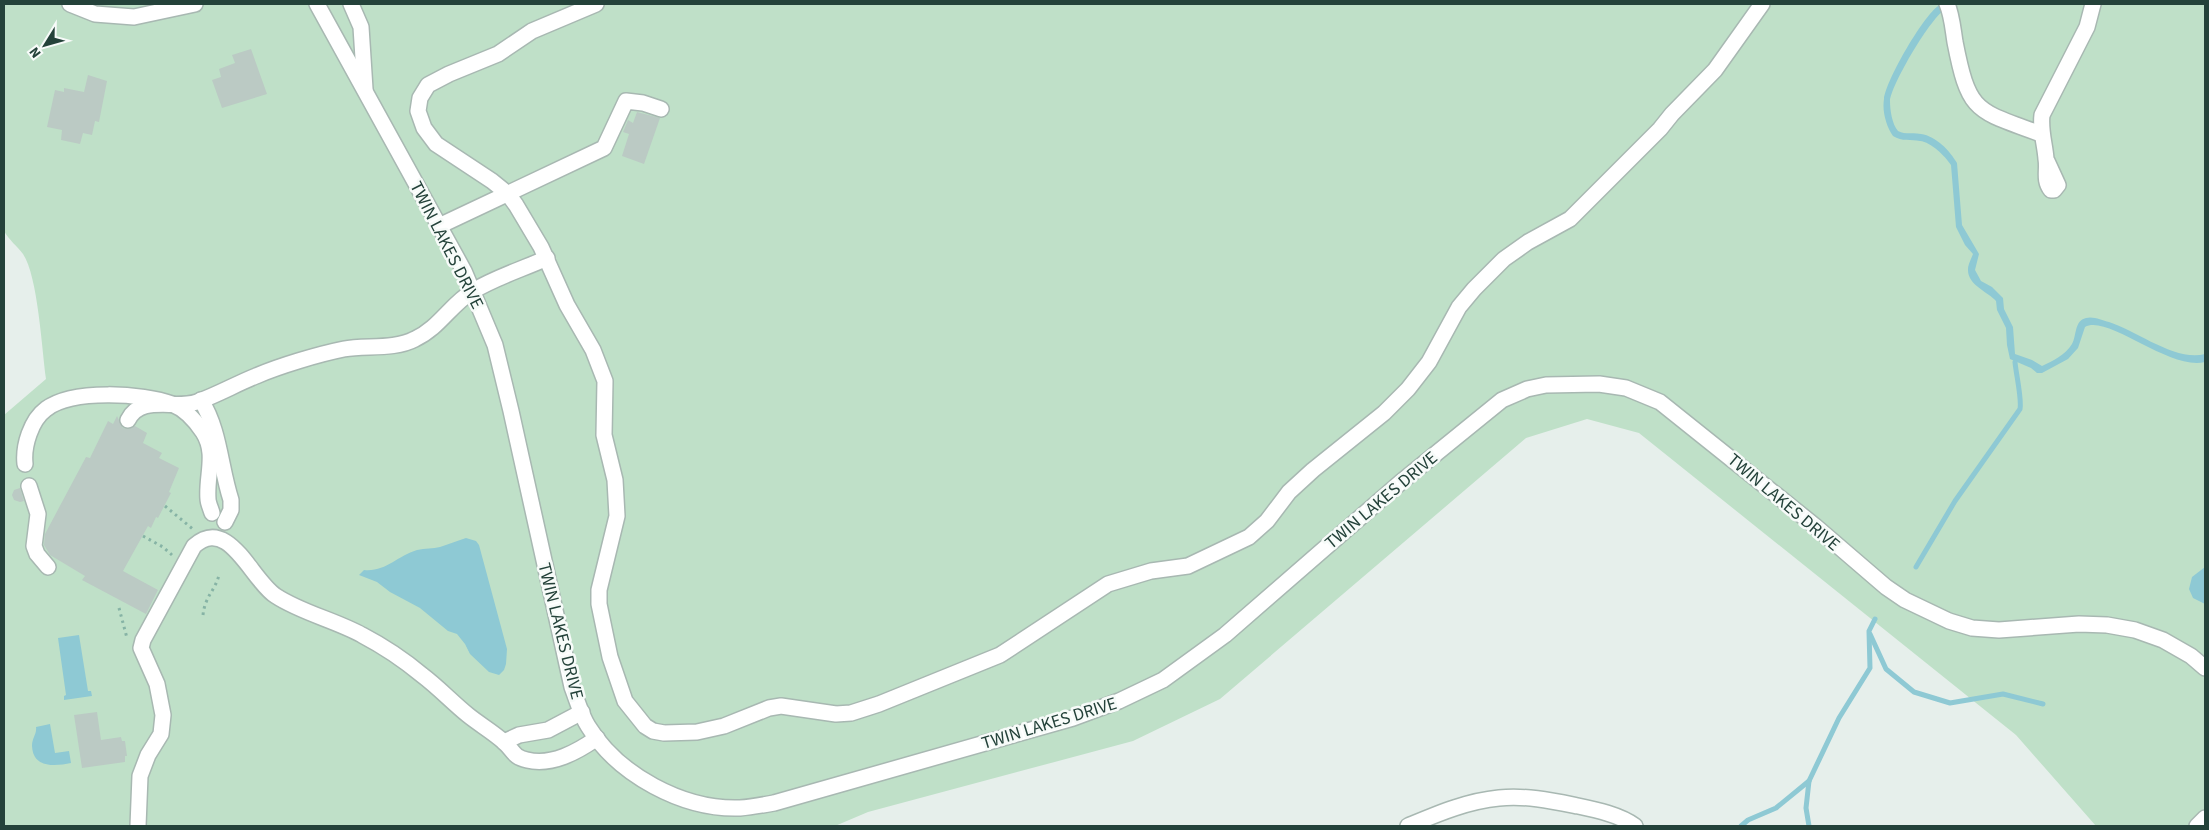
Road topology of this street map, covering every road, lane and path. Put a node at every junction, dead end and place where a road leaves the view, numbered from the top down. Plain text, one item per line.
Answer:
1 (70, 4) edge
2 (195, 4) edge
3 (317, 4) edge
4 (351, 4) edge
5 (596, 4) edge
6 (1762, 4) edge
7 (2093, 4) edge
8 (1948, 5) edge
9 (365, 93) junction
10 (661, 109) dead end
11 (2042, 134) junction
12 (2047, 161) dead end
13 (508, 194) junction
14 (439, 226) junction
15 (544, 254) junction
16 (473, 291) junction
17 (201, 400) junction
18 (174, 405) junction
19 (128, 420) dead end
20 (25, 464) dead end
21 (29, 486) dead end
22 (212, 513) dead end
23 (225, 522) dead end
24 (143, 536) dead end
25 (178, 560) dead end
26 (48, 567) dead end
27 (219, 575) dead end
28 (119, 608) dead end
29 (203, 615) dead end
30 (130, 646) dead end
31 (2205, 668) edge
32 (582, 712) junction
33 (597, 738) junction
34 (504, 742) junction
35 (2205, 818) edge
36 (138, 826) edge
37 (1408, 826) edge
38 (1635, 826) edge
39 (2197, 826) edge

1 - 2 street
3 - 9 street, TWIN LAKES DRIVE
4 - 9 street, TWIN LAKES DRIVE
5 - 13 street
6 - 15 street
7 - 11 street
8 - 11 street
9 - 14 street, TWIN LAKES DRIVE
10 - 13 street
11 - 12 street
13 - 14 street
13 - 15 street
14 - 16 street, TWIN LAKES DRIVE
15 - 16 street
16 - 17 street
16 - 32 street, TWIN LAKES DRIVE
17 - 18 street
17 - 23 street
18 - 19 street
18 - 20 street
18 - 22 street
21 - 26 street
24 - 25 path
27 - 29 path
28 - 30 path
31 - 33 street, TWIN LAKES DRIVE
32 - 33 street, TWIN LAKES DRIVE
32 - 34 street
33 - 34 street
34 - 36 street
35 - 39 street
37 - 38 street

